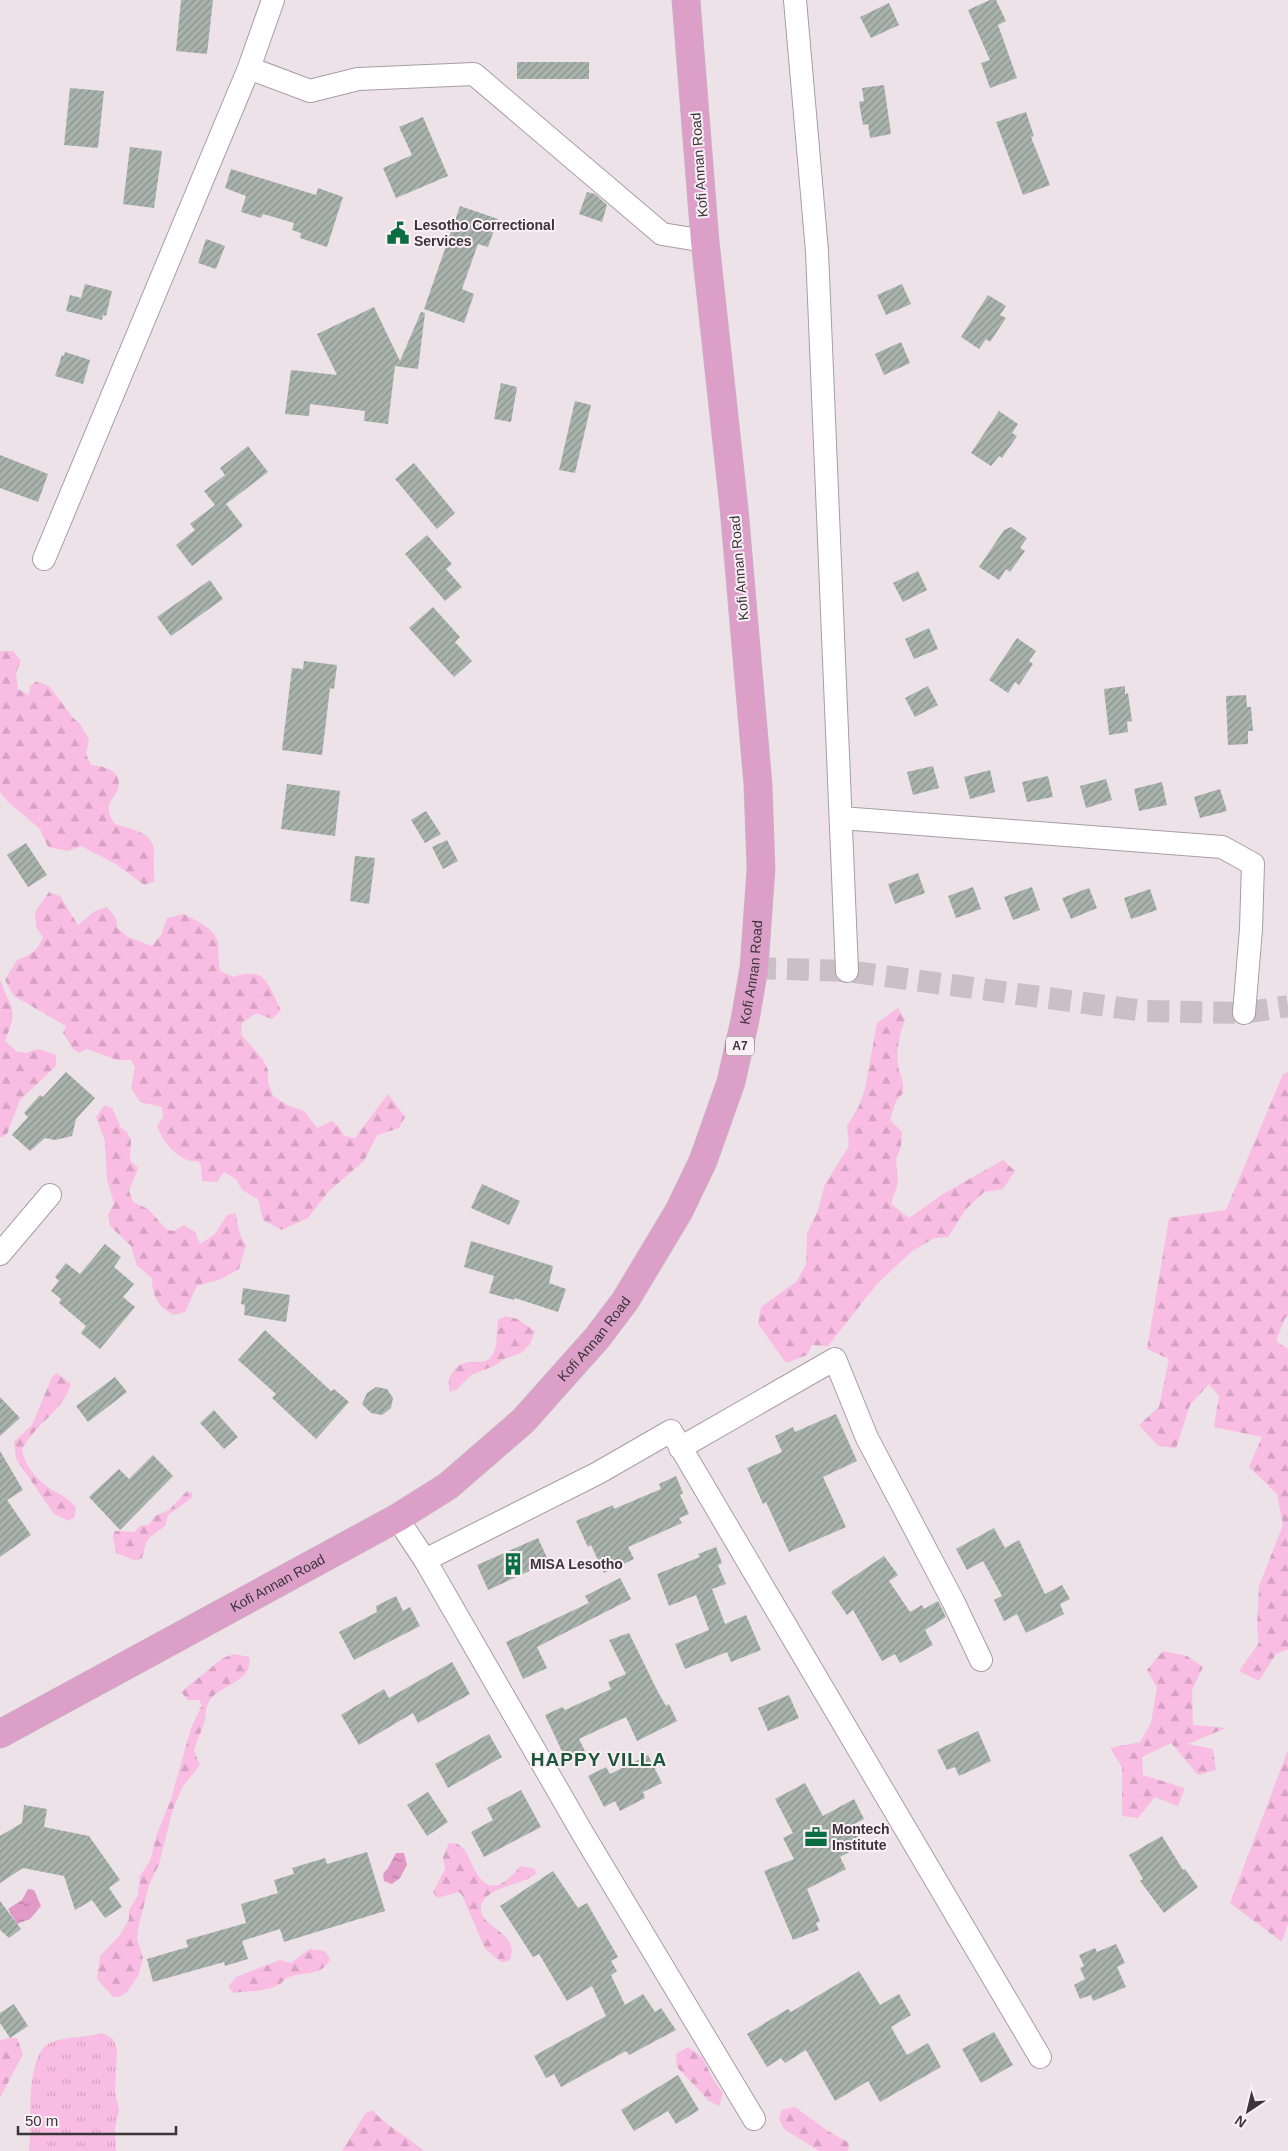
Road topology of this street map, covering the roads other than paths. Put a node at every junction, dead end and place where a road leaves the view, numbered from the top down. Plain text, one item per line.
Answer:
1 (273, 0) edge
2 (686, 0) edge
3 (795, 0) edge
4 (249, 68) junction
5 (705, 241) junction
6 (44, 559) dead end
7 (841, 818) junction
8 (846, 971) dead end
9 (1244, 1013) dead end
10 (50, 1194) dead end
11 (0, 1254) edge
12 (680, 1448) junction
13 (397, 1518) junction
14 (425, 1560) junction
15 (981, 1660) dead end
16 (0, 1734) edge
17 (1040, 2057) dead end
18 (754, 2118) dead end

1 - 4 street
2 - 5 main road, Kofi Annan Road / A7
3 - 7 street
4 - 5 street
4 - 6 street
5 - 13 main road, Kofi Annan Road / A7
7 - 8 street
7 - 9 street
10 - 11 street
12 - 14 street
12 - 15 street
12 - 17 street
13 - 14 street
13 - 16 main road, Kofi Annan Road / A7
14 - 18 street

